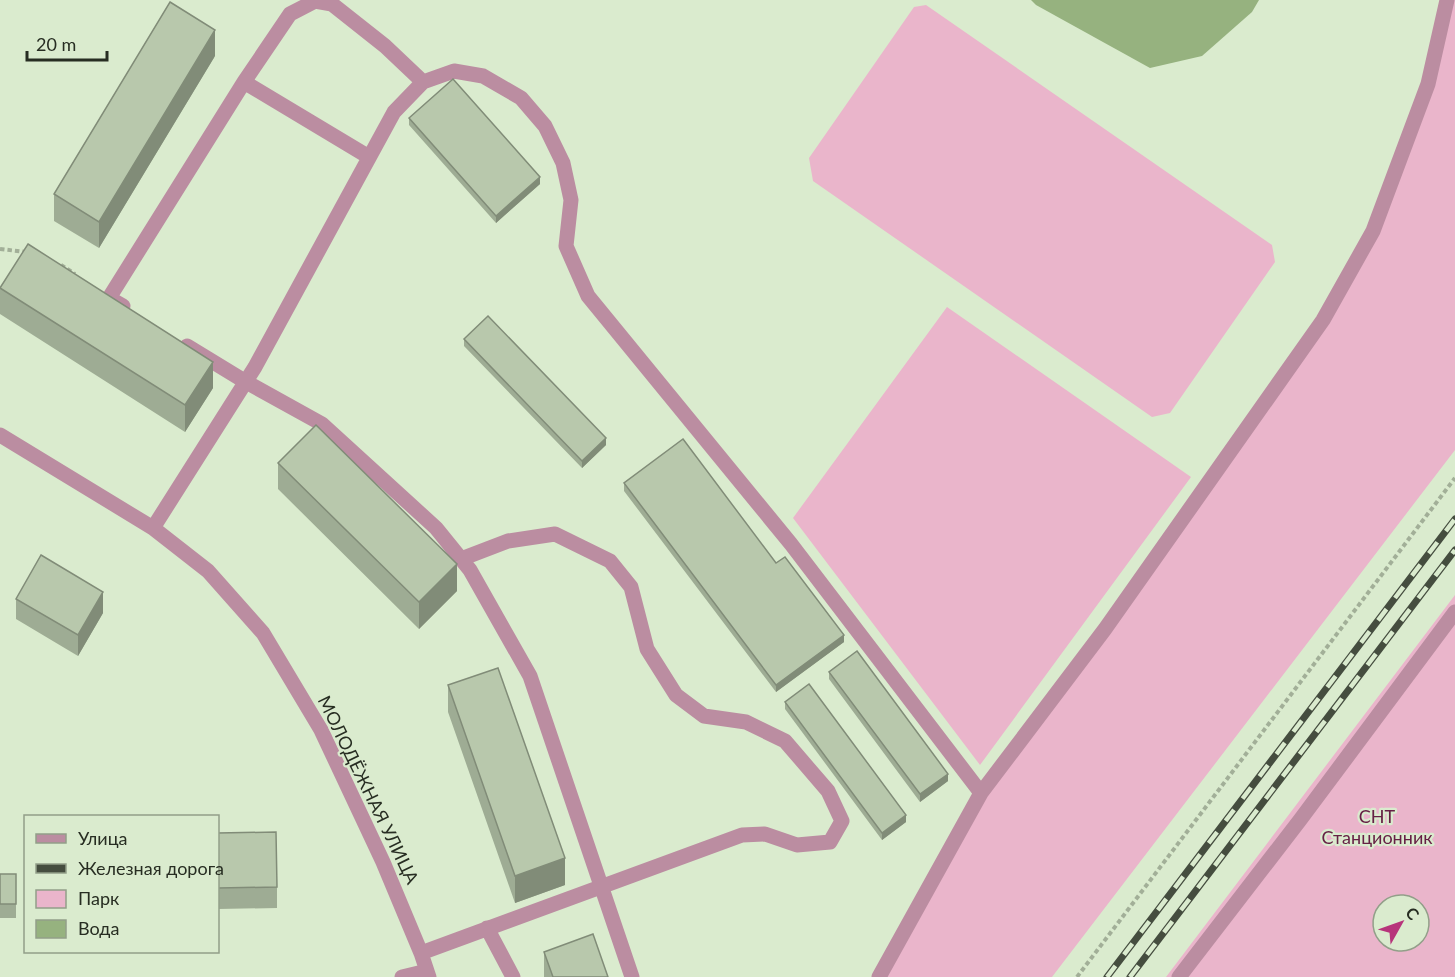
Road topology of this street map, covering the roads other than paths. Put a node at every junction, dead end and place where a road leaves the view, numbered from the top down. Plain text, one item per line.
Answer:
1 (1447, 0) edge
2 (244, 82) junction
3 (423, 82) junction
4 (369, 157) junction
5 (138, 316) edge
6 (177, 340) edge
7 (246, 382) junction
8 (0, 435) edge
9 (153, 528) junction
10 (461, 559) junction
11 (1455, 612) edge
12 (981, 793) junction
13 (601, 886) junction
14 (487, 928) junction
15 (421, 953) junction
16 (428, 974) edge
17 (402, 977) edge
18 (513, 977) edge
19 (632, 977) edge
20 (879, 977) edge
21 (1179, 977) edge

1 - 12 street
2 - 3 street
2 - 4 street
2 - 5 street
3 - 4 street
3 - 12 street
4 - 7 street
6 - 7 street
7 - 9 street
7 - 10 street
8 - 9 street, МОЛОДЁЖНАЯ УЛИЦА
9 - 15 street, МОЛОДЁЖНАЯ УЛИЦА
10 - 13 street
10 - 13 street
11 - 21 street
12 - 20 street
13 - 14 street
13 - 19 street
14 - 15 street
14 - 18 street
15 - 16 street, МОЛОДЁЖНАЯ УЛИЦА
16 - 17 street

